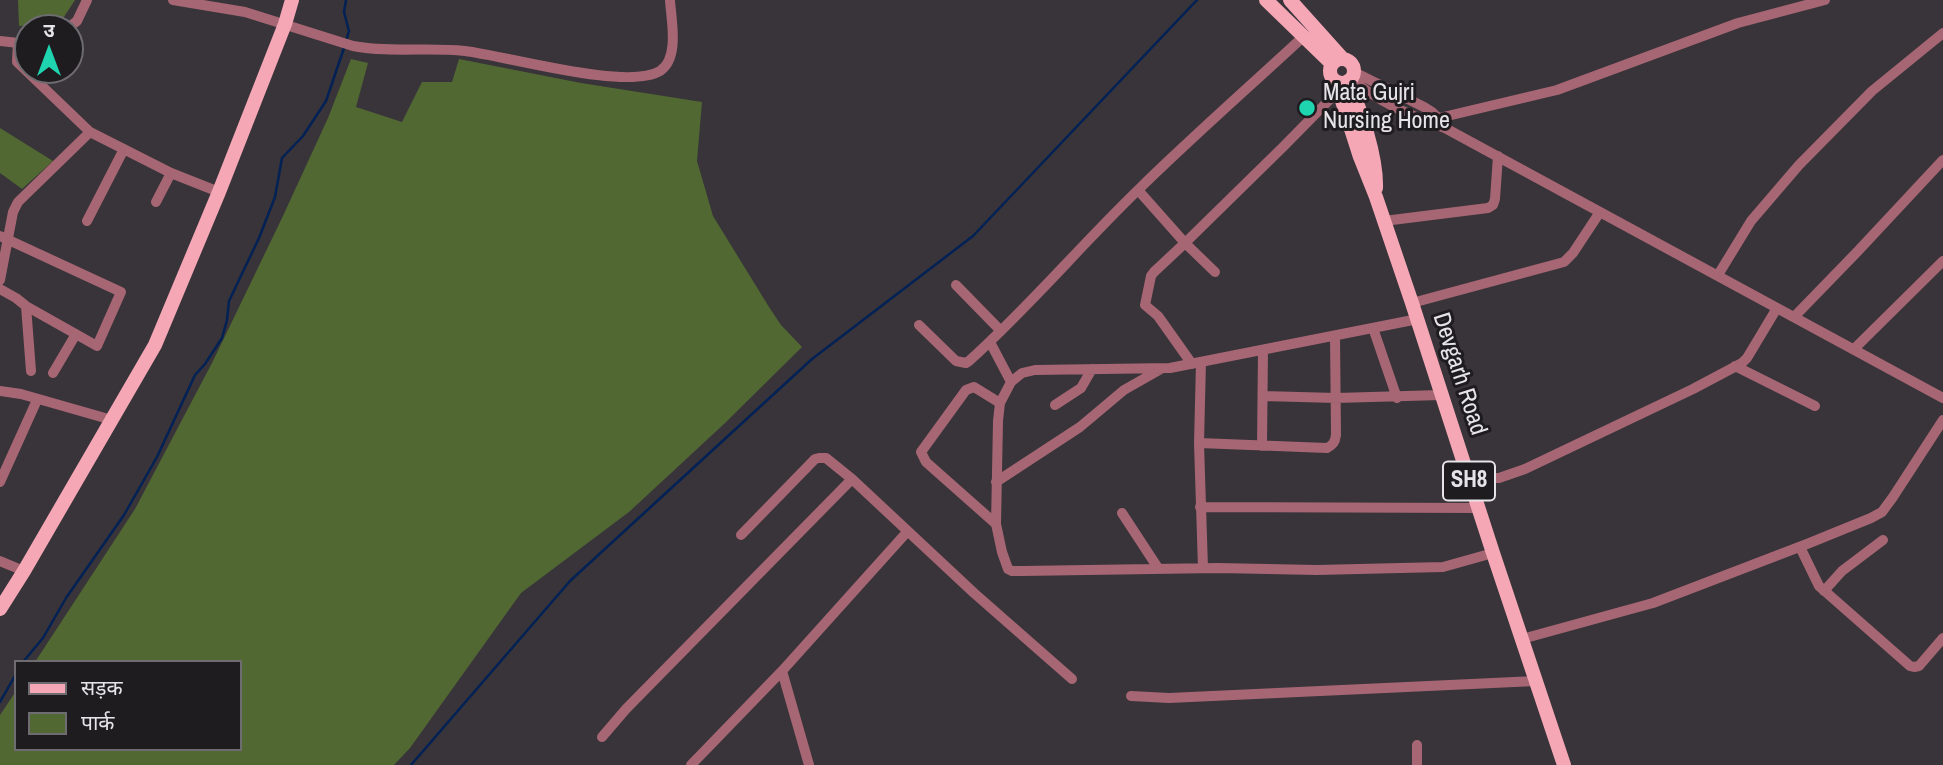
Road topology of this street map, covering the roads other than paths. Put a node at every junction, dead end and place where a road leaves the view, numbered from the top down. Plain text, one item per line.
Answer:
1 (173, 0) edge
2 (292, 0) edge
3 (670, 0) edge
4 (1266, 0) edge
5 (1290, 0) edge
6 (1825, 0) edge
7 (285, 24) junction
8 (1943, 33) edge
9 (1303, 37) junction
10 (1337, 61) junction
11 (1346, 81) junction
12 (41, 84) edge
13 (1442, 123) junction
14 (90, 131) junction
15 (124, 149) junction
16 (1498, 156) junction
17 (1943, 160) edge
18 (171, 173) junction
19 (1138, 190) junction
20 (219, 192) junction
21 (156, 202) dead end
22 (1600, 212) junction
23 (87, 221) dead end
24 (1384, 221) junction
25 (4, 238) edge
26 (1185, 243) junction
27 (1943, 261) edge
28 (1215, 272) dead end
29 (1718, 275) junction
30 (0, 280) edge
31 (956, 285) dead end
32 (0, 289) edge
33 (1412, 303) junction
34 (26, 306) junction
35 (1777, 308) junction
36 (1794, 317) junction
37 (1418, 319) junction
38 (919, 325) dead end
39 (1373, 328) junction
40 (1001, 331) junction
41 (76, 334) junction
42 (1335, 336) junction
43 (989, 342) junction
44 (1854, 349) junction
45 (1263, 350) junction
46 (1196, 363) junction
47 (1735, 366) junction
48 (1091, 369) junction
49 (1161, 369) junction
50 (31, 371) dead end
51 (53, 373) dead end
52 (1011, 382) junction
53 (0, 391) edge
54 (1441, 395) junction
55 (1263, 396) junction
56 (1398, 397) junction
57 (1336, 398) junction
58 (1943, 398) edge
59 (37, 400) junction
60 (1000, 403) junction
61 (1055, 405) dead end
62 (1815, 406) dead end
63 (111, 420) junction
64 (1943, 420) edge
65 (1199, 443) junction
66 (1262, 446) junction
67 (3, 469) edge
68 (1468, 478) junction
69 (852, 480) junction
70 (0, 482) edge
71 (996, 482) junction
72 (1200, 507) junction
73 (1478, 508) junction
74 (1122, 513) dead end
75 (996, 524) junction
76 (907, 532) junction
77 (741, 535) dead end
78 (1883, 540) dead end
79 (1800, 547) junction
80 (1493, 553) junction
81 (0, 561) edge
82 (1203, 568) junction
83 (1158, 569) junction
84 (24, 571) junction
85 (1824, 591) junction
86 (0, 608) edge
87 (1943, 638) edge
88 (1522, 639) junction
89 (782, 671) junction
90 (1072, 680) dead end
91 (1536, 681) junction
92 (1131, 696) dead end
93 (602, 737) dead end
94 (1417, 745) dead end
95 (691, 765) edge
96 (809, 765) edge
97 (1417, 765) edge
98 (1564, 765) edge

1 - 7 street
2 - 7 main road
3 - 7 street
4 - 9 main road
5 - 10 main road
6 - 13 street
7 - 20 main road
8 - 29 street
9 - 10 main road
9 - 19 street
10 - 11 main road, SH8
10 - 11 main road, SH8
11 - 13 street
11 - 24 main road, Devgarh Road / SH8
11 - 26 street
12 - 14 street
13 - 16 street
14 - 15 street
14 - 25 street
15 - 18 street
15 - 23 street
16 - 22 street
16 - 24 street
17 - 36 street
18 - 20 street
18 - 21 street
19 - 26 street
19 - 40 street
20 - 63 main road
22 - 29 street
22 - 33 street
24 - 33 main road, Devgarh Road / SH8
25 - 30 street
25 - 41 street
26 - 28 street
26 - 46 street
27 - 44 street
29 - 35 street
31 - 40 street
32 - 34 street
33 - 37 main road, Devgarh Road / SH8
34 - 41 street
34 - 50 street
35 - 36 street
35 - 47 street
36 - 44 street
37 - 39 street
37 - 54 main road, Devgarh Road / SH8
38 - 43 street
39 - 42 street
39 - 56 street
40 - 43 street
41 - 51 street
42 - 45 street
42 - 57 street
43 - 52 street
44 - 58 street
45 - 46 street
45 - 55 street
46 - 49 street
46 - 65 street
47 - 62 street
47 - 68 street
48 - 49 street
48 - 52 street
48 - 61 street
49 - 71 street
52 - 60 street
53 - 59 street
54 - 56 street
54 - 68 main road, Devgarh Road / SH8
55 - 57 street
55 - 66 street
56 - 57 street
57 - 66 street
59 - 63 street
59 - 67 street
60 - 71 street
60 - 75 street
63 - 84 main road
64 - 79 street
65 - 66 street
65 - 72 street
67 - 70 street
68 - 73 main road, Devgarh Road / SH8
69 - 76 street
69 - 77 street
69 - 93 street
71 - 75 street
72 - 73 street
72 - 82 street
73 - 80 main road, Devgarh Road / SH8
74 - 83 street
75 - 83 street
76 - 89 street
76 - 90 street
78 - 85 street
79 - 85 street
79 - 88 street
80 - 82 street
80 - 88 main road, Devgarh Road / SH8
81 - 84 street
82 - 83 street
84 - 86 main road
85 - 87 street
88 - 91 main road, Devgarh Road / SH8
89 - 95 street
89 - 96 street
91 - 92 street
91 - 98 main road, Devgarh Road / SH8
94 - 97 street

